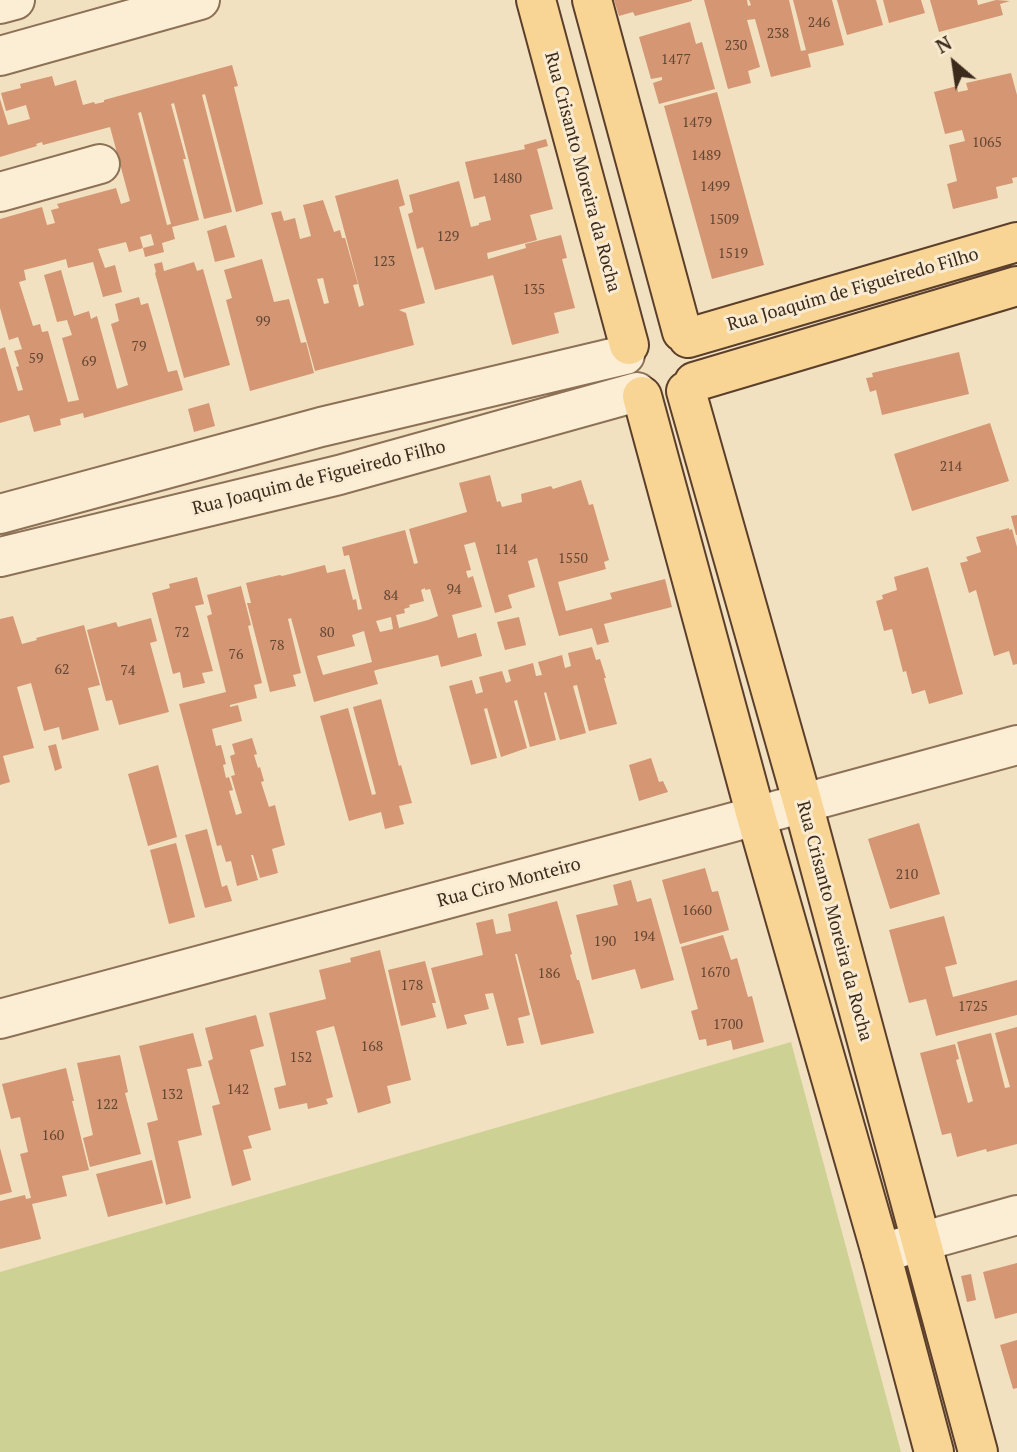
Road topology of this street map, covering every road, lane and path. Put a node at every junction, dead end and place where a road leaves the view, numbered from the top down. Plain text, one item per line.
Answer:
1 (15, 0) edge
2 (200, 0) edge
3 (536, 0) edge
4 (592, 0) edge
5 (0, 4) edge
6 (0, 57) edge
7 (100, 164) dead end
8 (0, 192) edge
9 (1017, 242) edge
10 (1017, 286) edge
11 (685, 335) junction
12 (627, 350) junction
13 (690, 387) junction
14 (640, 394) junction
15 (0, 514) edge
16 (0, 557) edge
17 (1017, 745) edge
18 (803, 804) junction
19 (756, 816) junction
20 (0, 1019) edge
21 (1017, 1215) edge
22 (922, 1242) junction
23 (881, 1253) junction
24 (934, 1452) edge
25 (978, 1452) edge

1 - 5 street
2 - 6 street
3 - 12 main road, Rua Crisanto Moreira da Rocha
4 - 11 main road
7 - 8 street
9 - 11 main road, Rua Joaquim de Figueiredo Filho
10 - 13 main road
11 - 12 main road
11 - 13 main road
12 - 14 main road
12 - 15 street
13 - 14 main road
13 - 18 main road, Rua Crisanto Moreira da Rocha
14 - 16 street, Rua Joaquim de Figueiredo Filho
14 - 19 main road
17 - 18 street, Rua Ciro Monteiro
18 - 19 street, Rua Ciro Monteiro
18 - 22 main road, Rua Crisanto Moreira da Rocha
19 - 20 street, Rua Ciro Monteiro
19 - 23 main road
21 - 22 street
22 - 23 street
22 - 25 main road, Rua Crisanto Moreira da Rocha
23 - 24 main road

